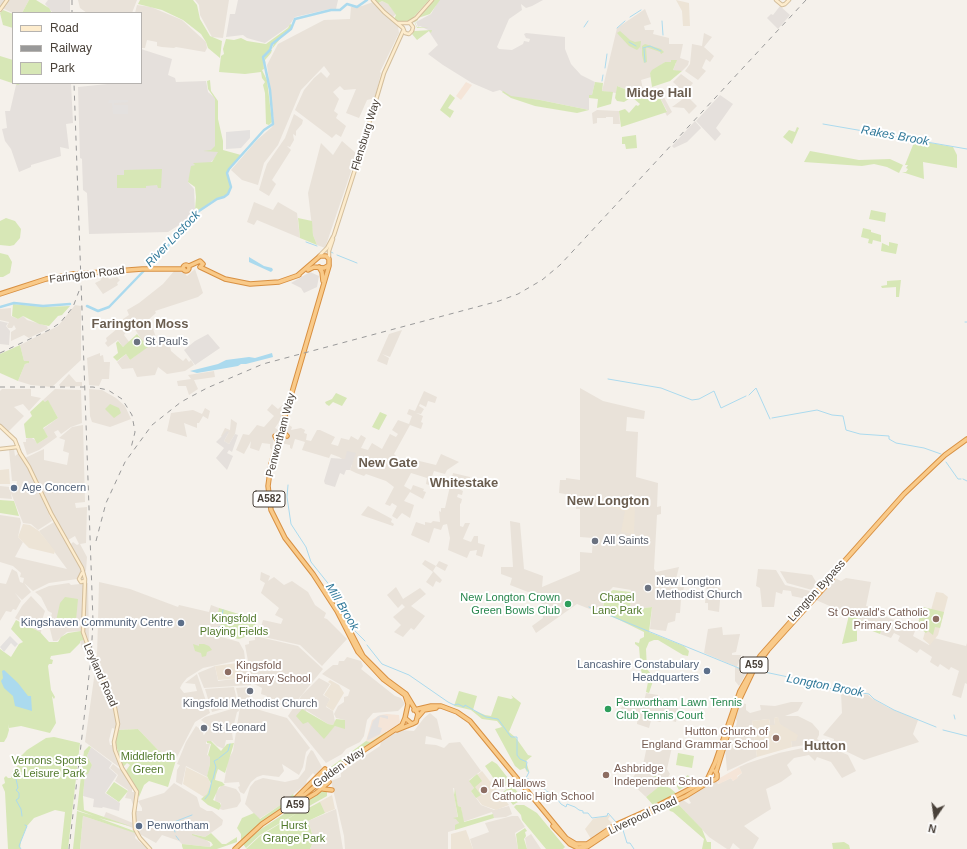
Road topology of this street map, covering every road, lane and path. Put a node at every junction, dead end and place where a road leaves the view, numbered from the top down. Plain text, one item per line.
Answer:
1 (7, 0) edge
2 (373, 0) edge
3 (432, 0) edge
4 (776, 0) edge
5 (789, 0) edge
6 (0, 10) edge
7 (414, 19) junction
8 (398, 23) junction
9 (406, 24) junction
10 (412, 25) junction
11 (403, 29) junction
12 (407, 34) junction
13 (401, 37) junction
14 (334, 234) junction
15 (317, 259) junction
16 (330, 261) junction
17 (201, 266) junction
18 (189, 267) junction
19 (319, 267) junction
20 (298, 275) junction
21 (321, 290) junction
22 (0, 294) edge
23 (0, 426) edge
24 (282, 430) junction
25 (274, 436) dead end
26 (287, 436) dead end
27 (967, 440) edge
28 (278, 442) junction
29 (18, 448) junction
30 (0, 449) edge
31 (819, 591) junction
32 (356, 647) junction
33 (414, 710) junction
34 (406, 711) junction
35 (418, 716) junction
36 (405, 718) junction
37 (412, 724) junction
38 (325, 769) dead end
39 (710, 772) junction
40 (716, 772) junction
41 (708, 776) junction
42 (712, 780) junction
43 (329, 782) dead end
44 (320, 790) junction
45 (332, 790) dead end
46 (680, 797) junction
47 (294, 806) junction
48 (658, 806) junction
49 (663, 807) junction
50 (280, 812) junction
51 (575, 845) junction
52 (150, 849) edge
53 (236, 849) edge

1 - 6 main road
2 - 8 main road
3 - 7 main road
4 - 5 main road
7 - 9 main road
7 - 10 main road
8 - 9 main road
8 - 11 main road
9 - 10 main road
9 - 11 main road, Flensburg Way
10 - 12 main road
11 - 12 main road
11 - 13 main road, Flensburg Way
12 - 13 main road
13 - 14 main road, Flensburg Way
14 - 15 main road, Flensburg Way
14 - 16 main road, Flensburg Way
15 - 16 highway
15 - 19 highway, A582
15 - 20 highway, Flensburg Way
16 - 19 highway, Flensburg Way
16 - 21 highway, Penwortham Way / A582
17 - 18 highway
17 - 18 highway
17 - 20 highway, Flensburg Way
18 - 22 highway, Farington Road, bridge
19 - 20 highway, Flensburg Way
19 - 21 highway, Penwortham Way / A582
21 - 24 highway, Penwortham Way / A582
23 - 29 main road
24 - 26 highway
24 - 28 highway, Penwortham Way / A582
25 - 28 highway
27 - 31 highway, Longton Bypass / A59
28 - 32 highway, Penwortham Way / A582
29 - 30 main road
29 - 52 main road, Leyland Road, bridge
31 - 39 highway, Longton Bypass / A59
31 - 40 highway, Longton Bypass / A59
32 - 33 highway, A582
32 - 34 highway, A582
33 - 34 highway
33 - 35 highway
33 - 51 highway
34 - 36 highway
35 - 37 highway, A59
35 - 51 highway, A59
36 - 37 highway
36 - 50 highway, Golden Way / A59
37 - 47 highway, Golden Way / A59
38 - 50 highway
39 - 40 highway
39 - 41 highway, Longton Bypass
40 - 42 highway, Longton Bypass
41 - 42 highway
41 - 46 highway, Liverpool Road
42 - 46 highway, Liverpool Road
43 - 44 highway
44 - 45 highway
44 - 47 highway
46 - 48 highway, Liverpool Road
46 - 49 highway, Liverpool Road
47 - 53 highway, Golden Way / A59
48 - 49 highway
48 - 51 highway, Liverpool Road
49 - 51 highway, Liverpool Road
50 - 53 highway, Golden Way / A59

